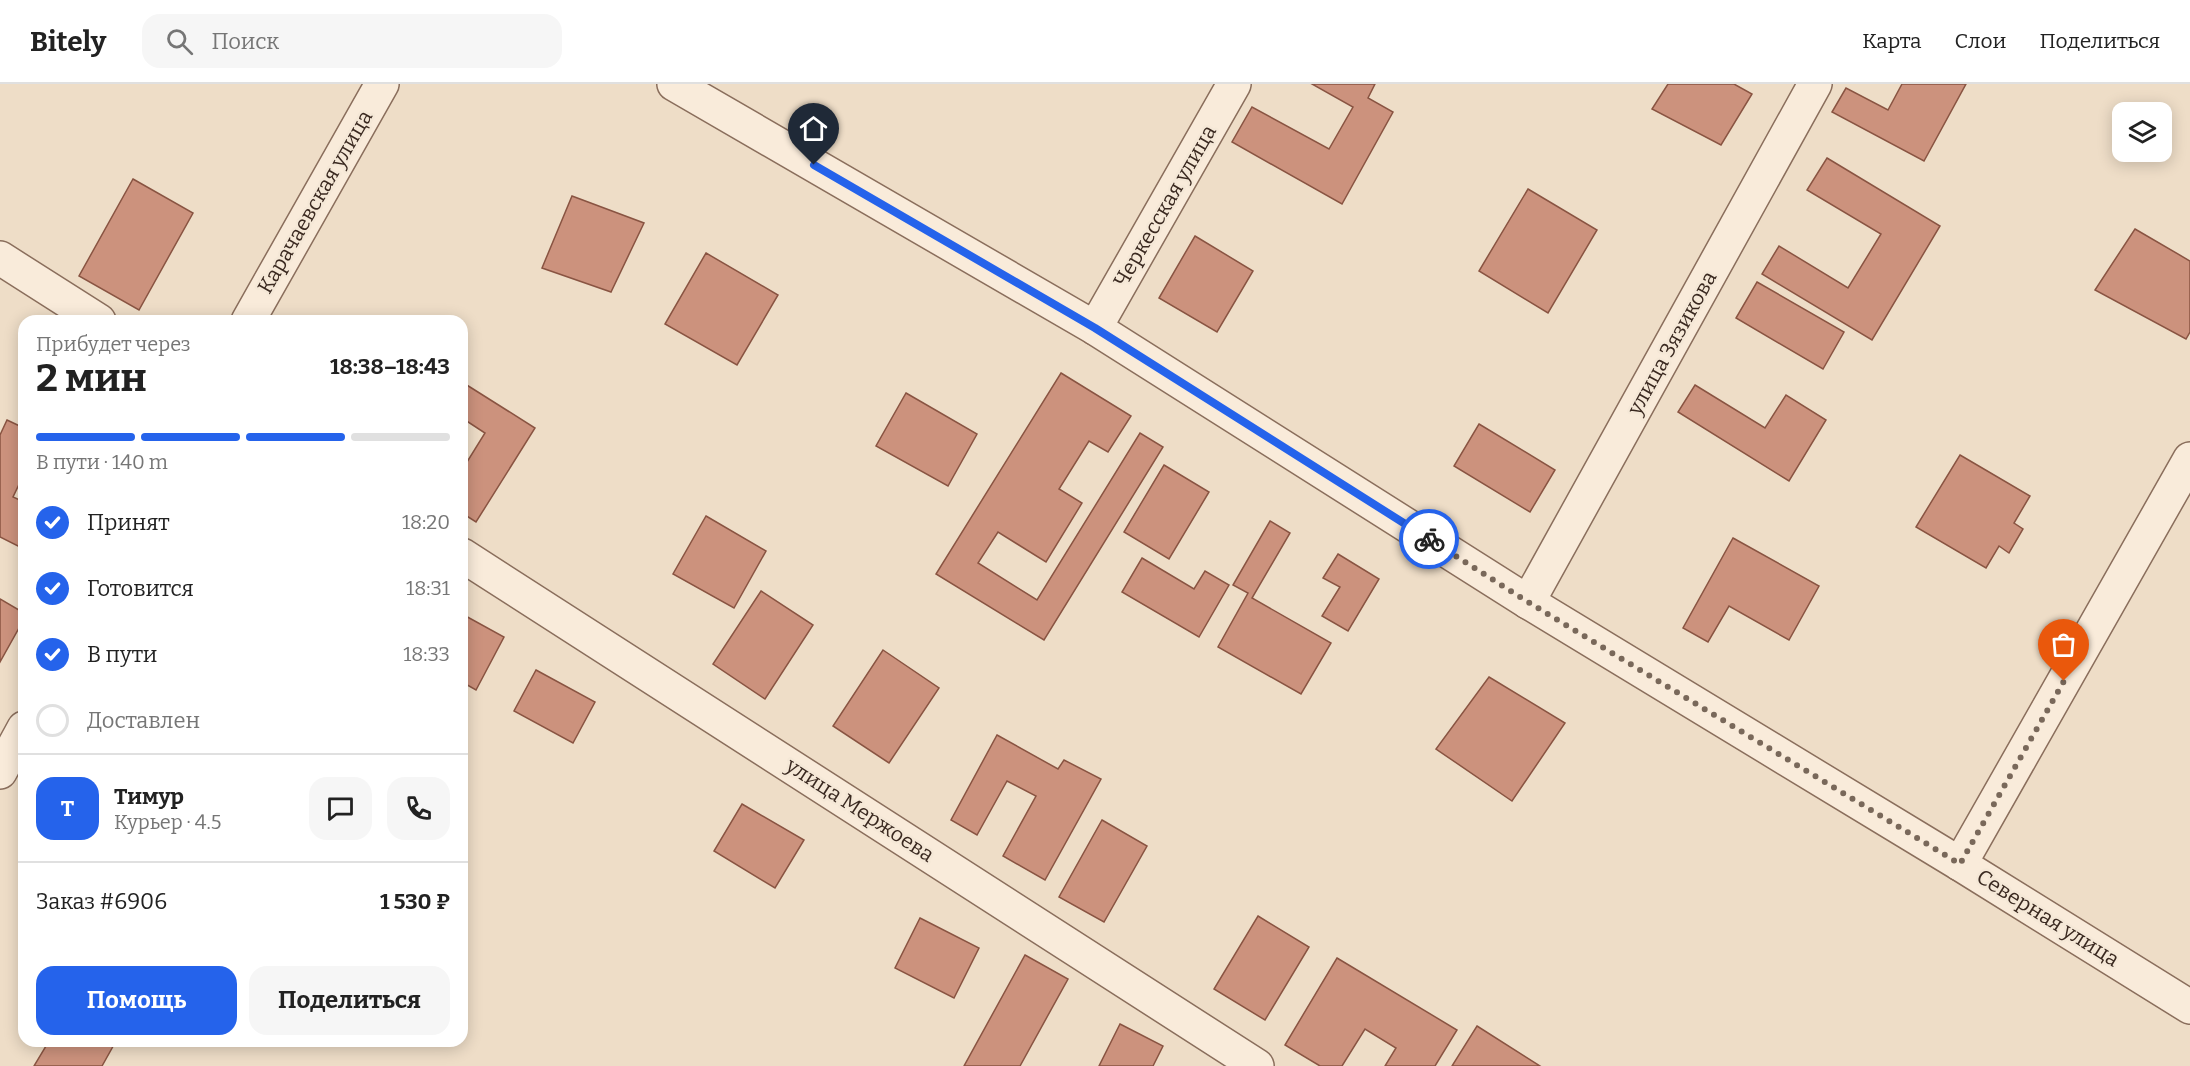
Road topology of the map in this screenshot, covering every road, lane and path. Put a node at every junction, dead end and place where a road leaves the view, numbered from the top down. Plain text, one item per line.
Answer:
1 (382, 84) edge
2 (674, 84) edge
3 (1234, 84) edge
4 (1815, 84) edge
5 (0, 258) edge
6 (90, 315) edge
7 (251, 315) edge
8 (1095, 328) junction
9 (2190, 459) edge
10 (468, 559) edge
11 (1528, 602) junction
12 (18, 739) edge
13 (0, 772) edge
14 (1960, 864) junction
15 (2190, 1007) edge
16 (1257, 1066) edge

1 - 7 street, Карачаевская улица
2 - 8 street, Северная улица
3 - 8 street, Черкесская улица
4 - 11 street, улица Зязикова
5 - 6 street
8 - 11 street, Северная улица
9 - 14 street
10 - 16 street, улица Мержоева
11 - 14 street, Северная улица
12 - 13 street
14 - 15 street, Северная улица

